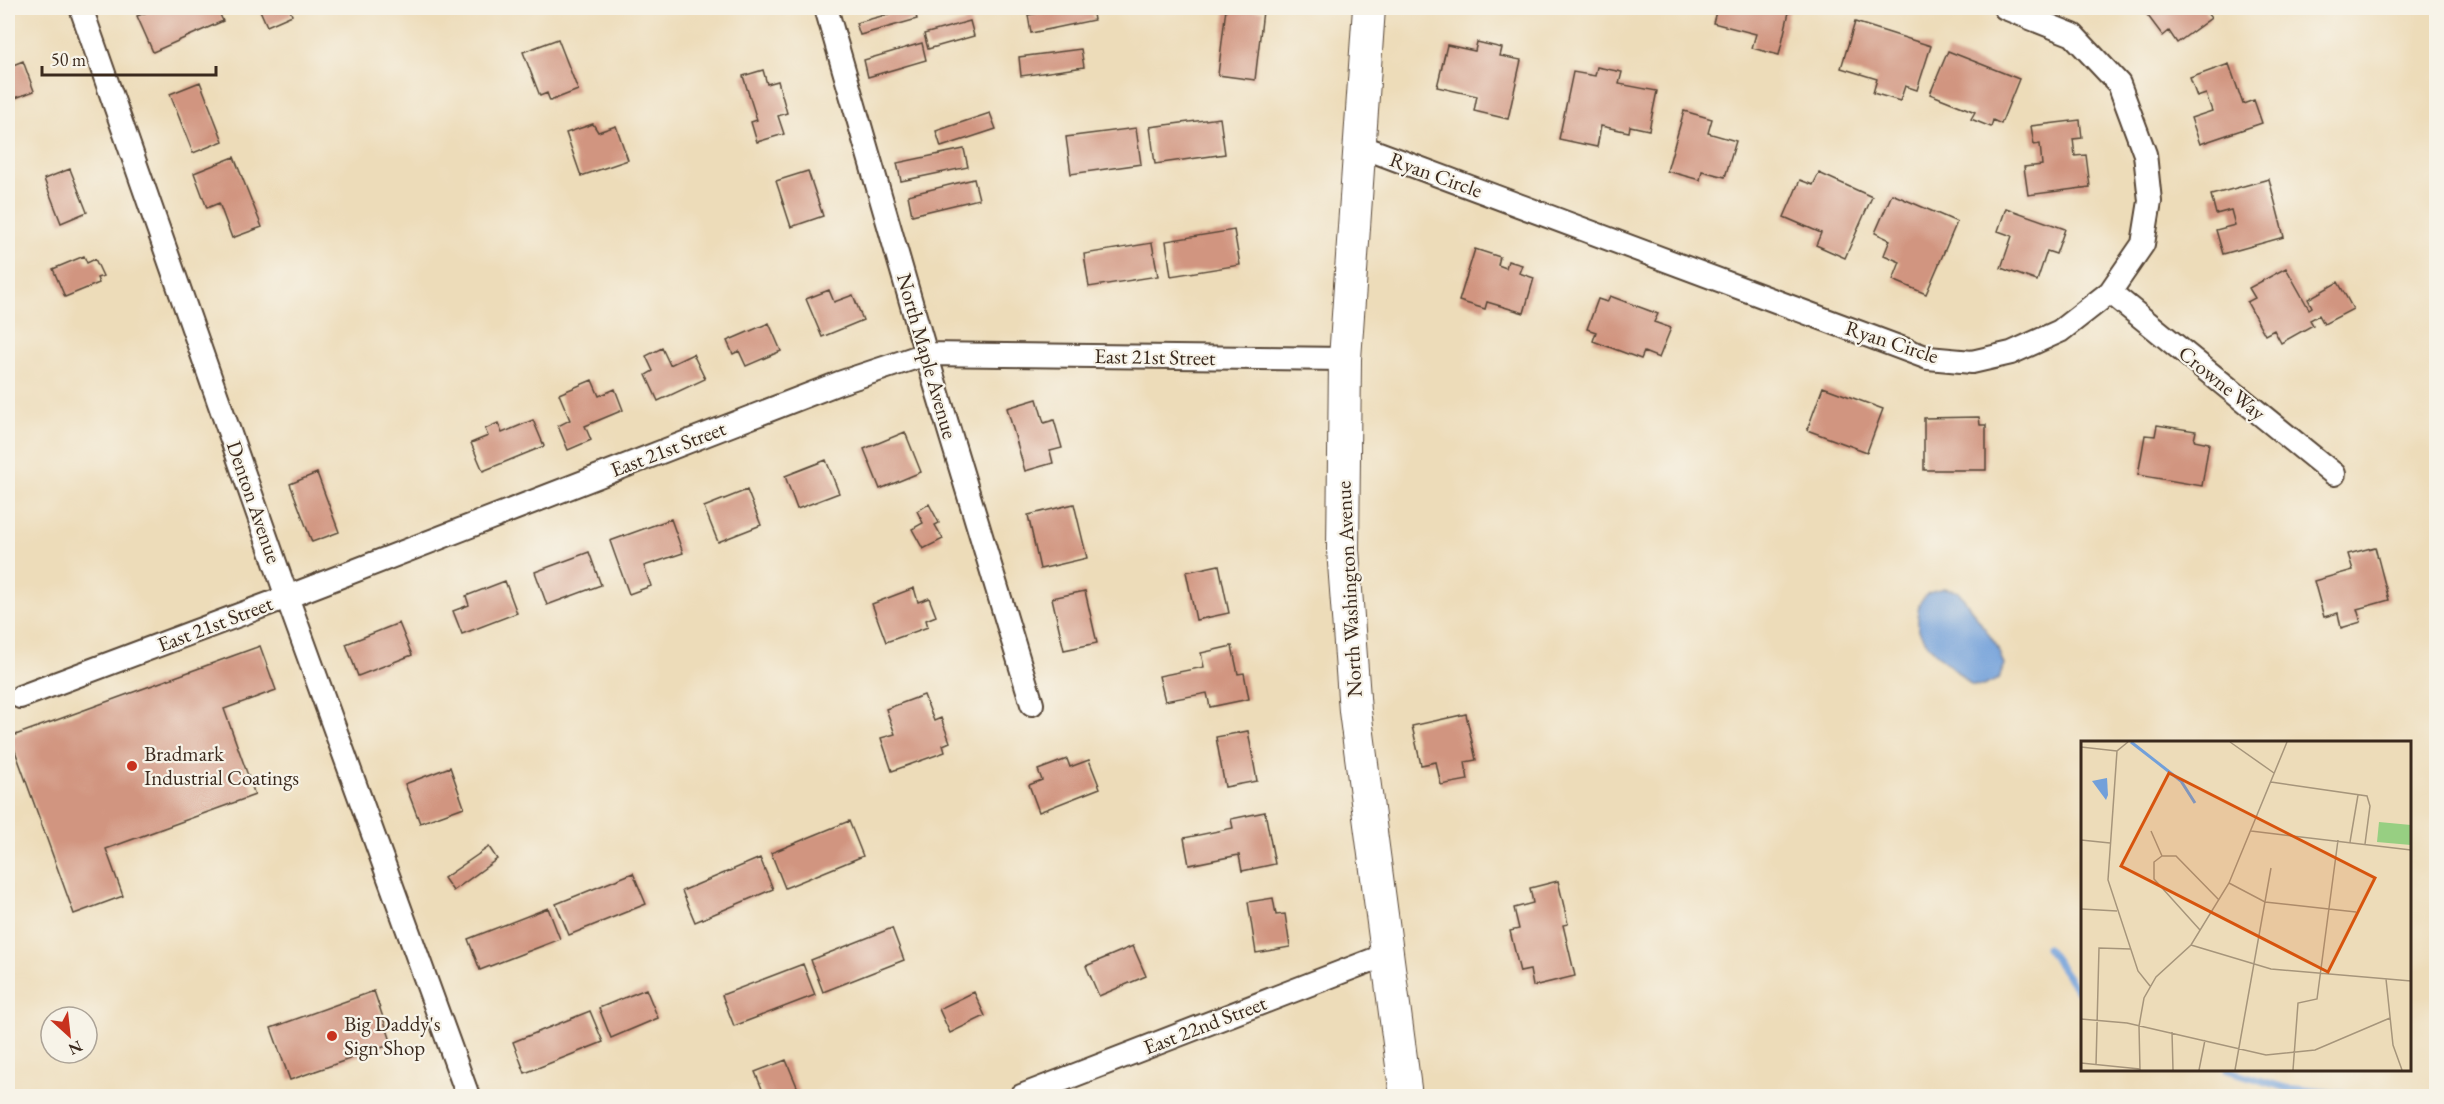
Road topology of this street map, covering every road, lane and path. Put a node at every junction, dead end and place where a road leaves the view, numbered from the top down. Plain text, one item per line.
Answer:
1 (81, 8) edge
2 (826, 8) edge
3 (1369, 8) edge
4 (2005, 8) edge
5 (1359, 146) junction
6 (2110, 292) junction
7 (926, 354) junction
8 (1345, 359) junction
9 (2334, 474) dead end
10 (287, 597) junction
11 (20, 697) dead end
12 (1032, 704) dead end
13 (1388, 954) junction
14 (468, 1096) edge
15 (1022, 1096) edge
16 (1406, 1096) edge

1 - 10 street, Denton Avenue
2 - 7 street, North Maple Avenue
3 - 5 main road, North Washington Avenue
4 - 6 street, Ryan Circle
5 - 6 street, Ryan Circle
5 - 8 main road, North Washington Avenue
6 - 9 street, Crowne Way
7 - 8 street, East 21st Street
7 - 10 street, East 21st Street
7 - 12 street, North Maple Avenue
8 - 13 main road, North Washington Avenue
10 - 11 street, East 21st Street
10 - 14 street, Denton Avenue
13 - 15 street, East 22nd Street
13 - 16 main road, North Washington Avenue

